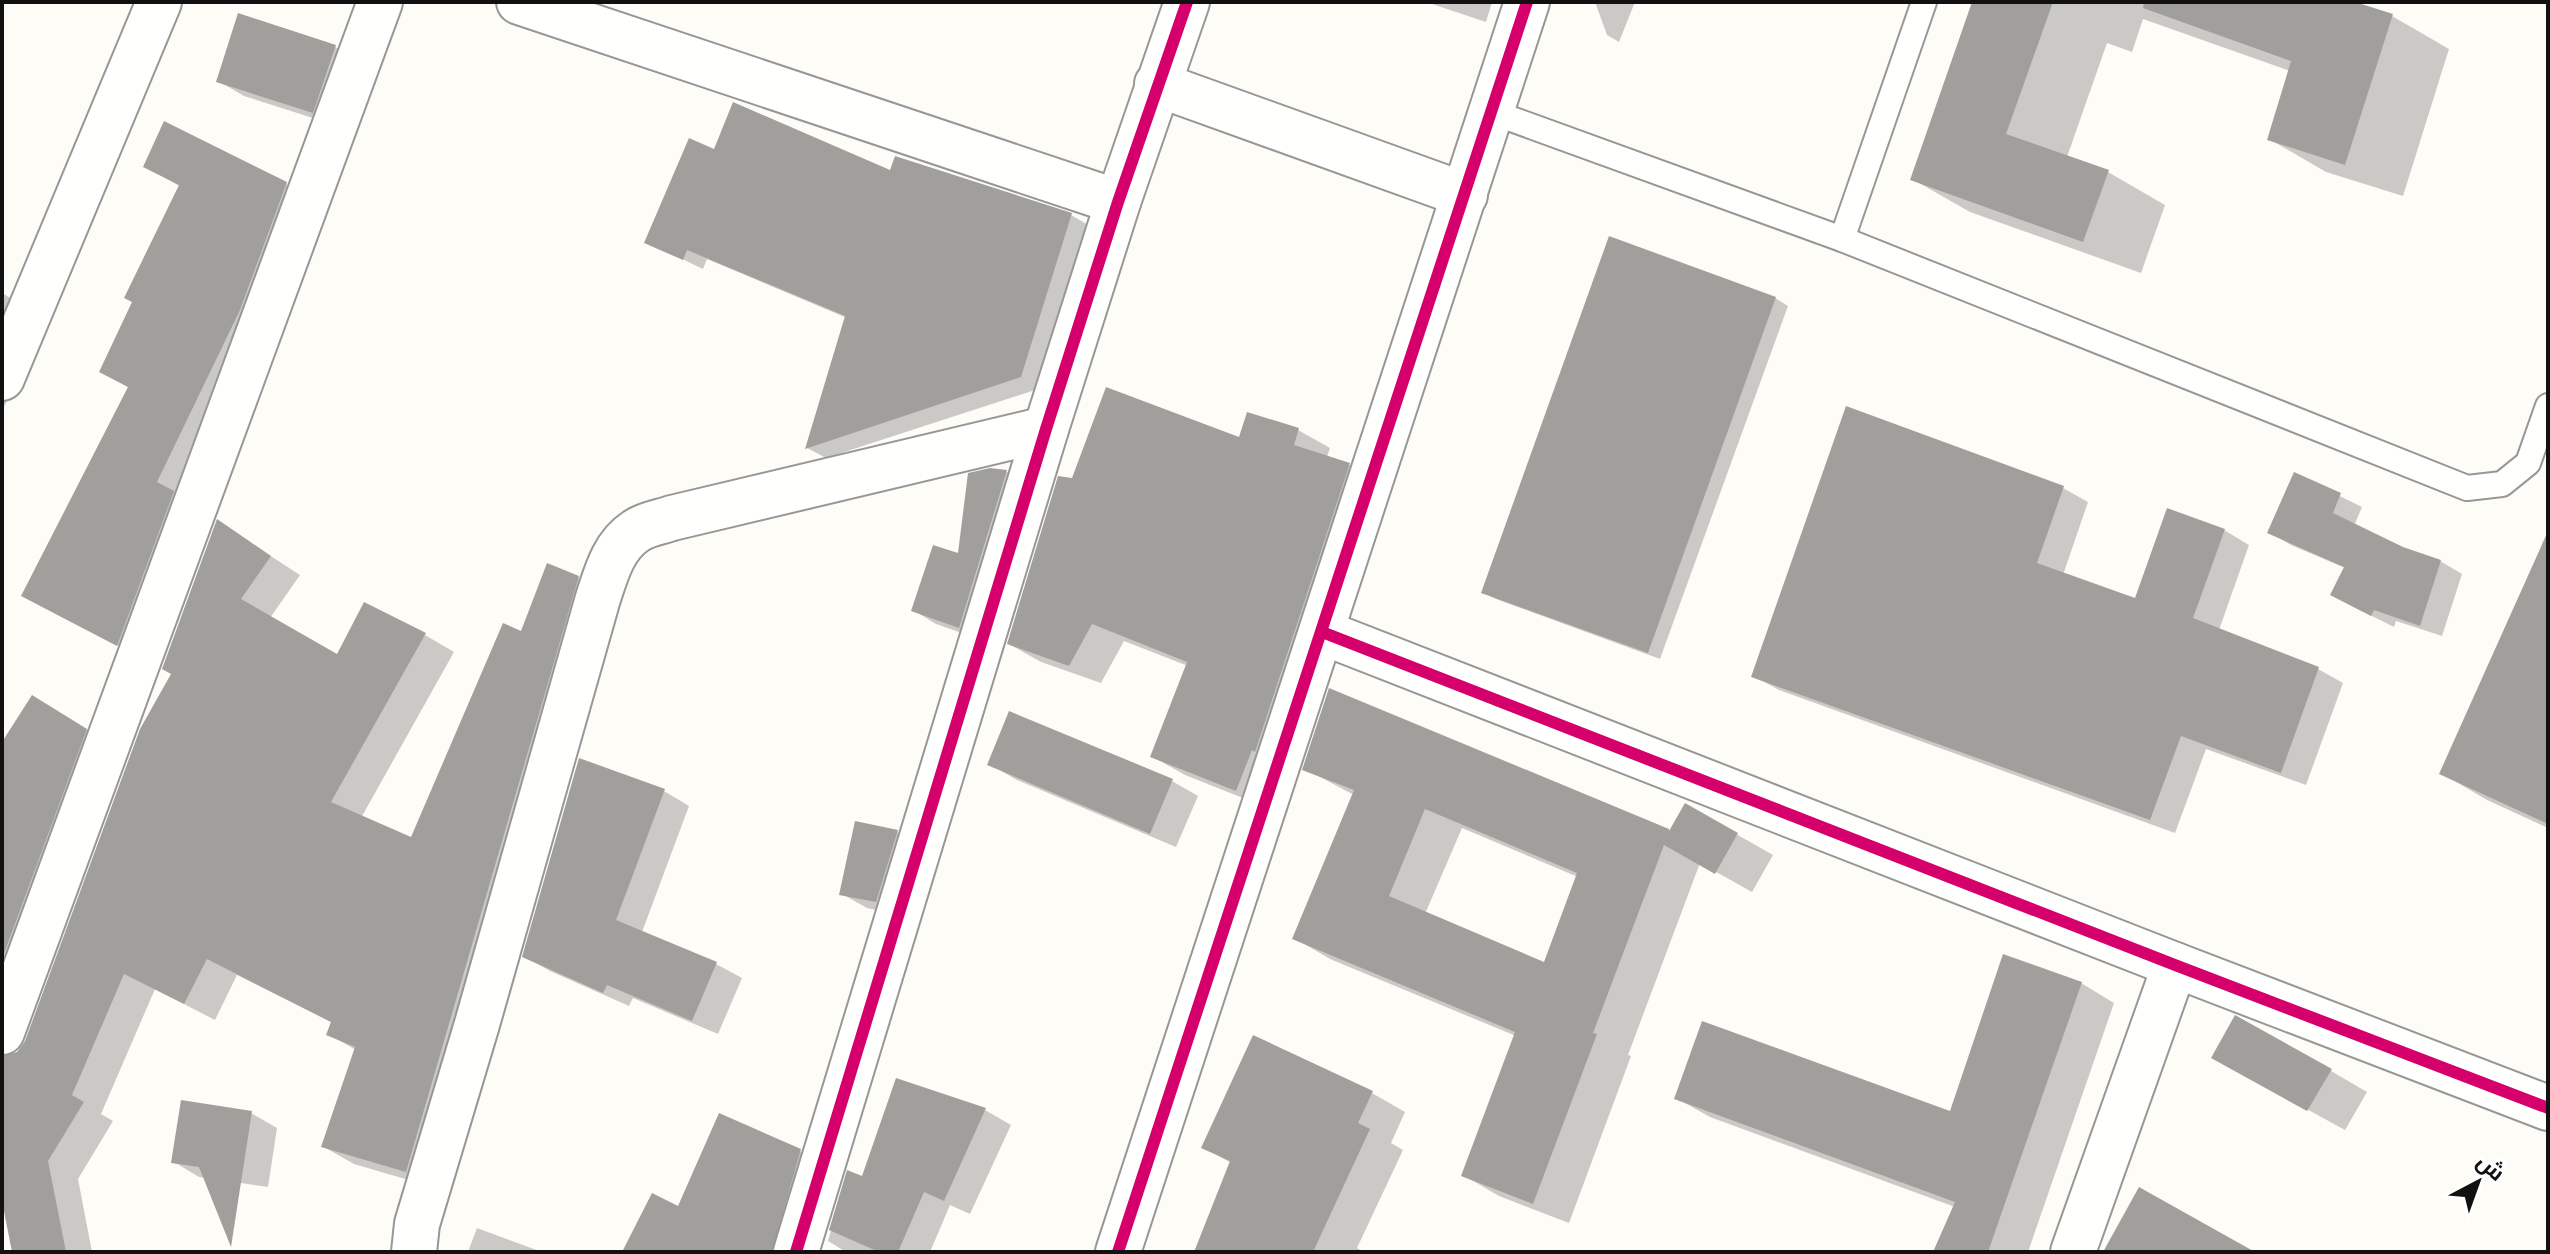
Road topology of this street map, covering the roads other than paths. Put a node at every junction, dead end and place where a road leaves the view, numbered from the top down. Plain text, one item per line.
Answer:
1 (159, 2) edge
2 (380, 2) edge
3 (519, 2) edge
4 (1187, 2) edge
5 (1527, 2) edge
6 (1924, 2) edge
7 (1157, 84) junction
8 (1492, 112) junction
9 (1465, 195) junction
10 (1118, 202) junction
11 (1842, 239) junction
12 (2, 378) edge
13 (2548, 406) edge
14 (1046, 429) junction
15 (1322, 632) junction
16 (2175, 965) junction
17 (2, 1032) edge
18 (2548, 1108) edge
19 (414, 1252) edge
20 (796, 1252) edge
21 (1118, 1252) edge
22 (2073, 1252) edge

1 - 12 street
2 - 17 street
3 - 10 street
4 - 7 street
5 - 8 street
6 - 11 lane
7 - 9 street
7 - 10 street
8 - 9 street
8 - 11 lane
9 - 15 street
10 - 14 street
11 - 13 lane
14 - 19 street
14 - 20 street
15 - 16 street
15 - 21 street
16 - 18 street
16 - 22 street

